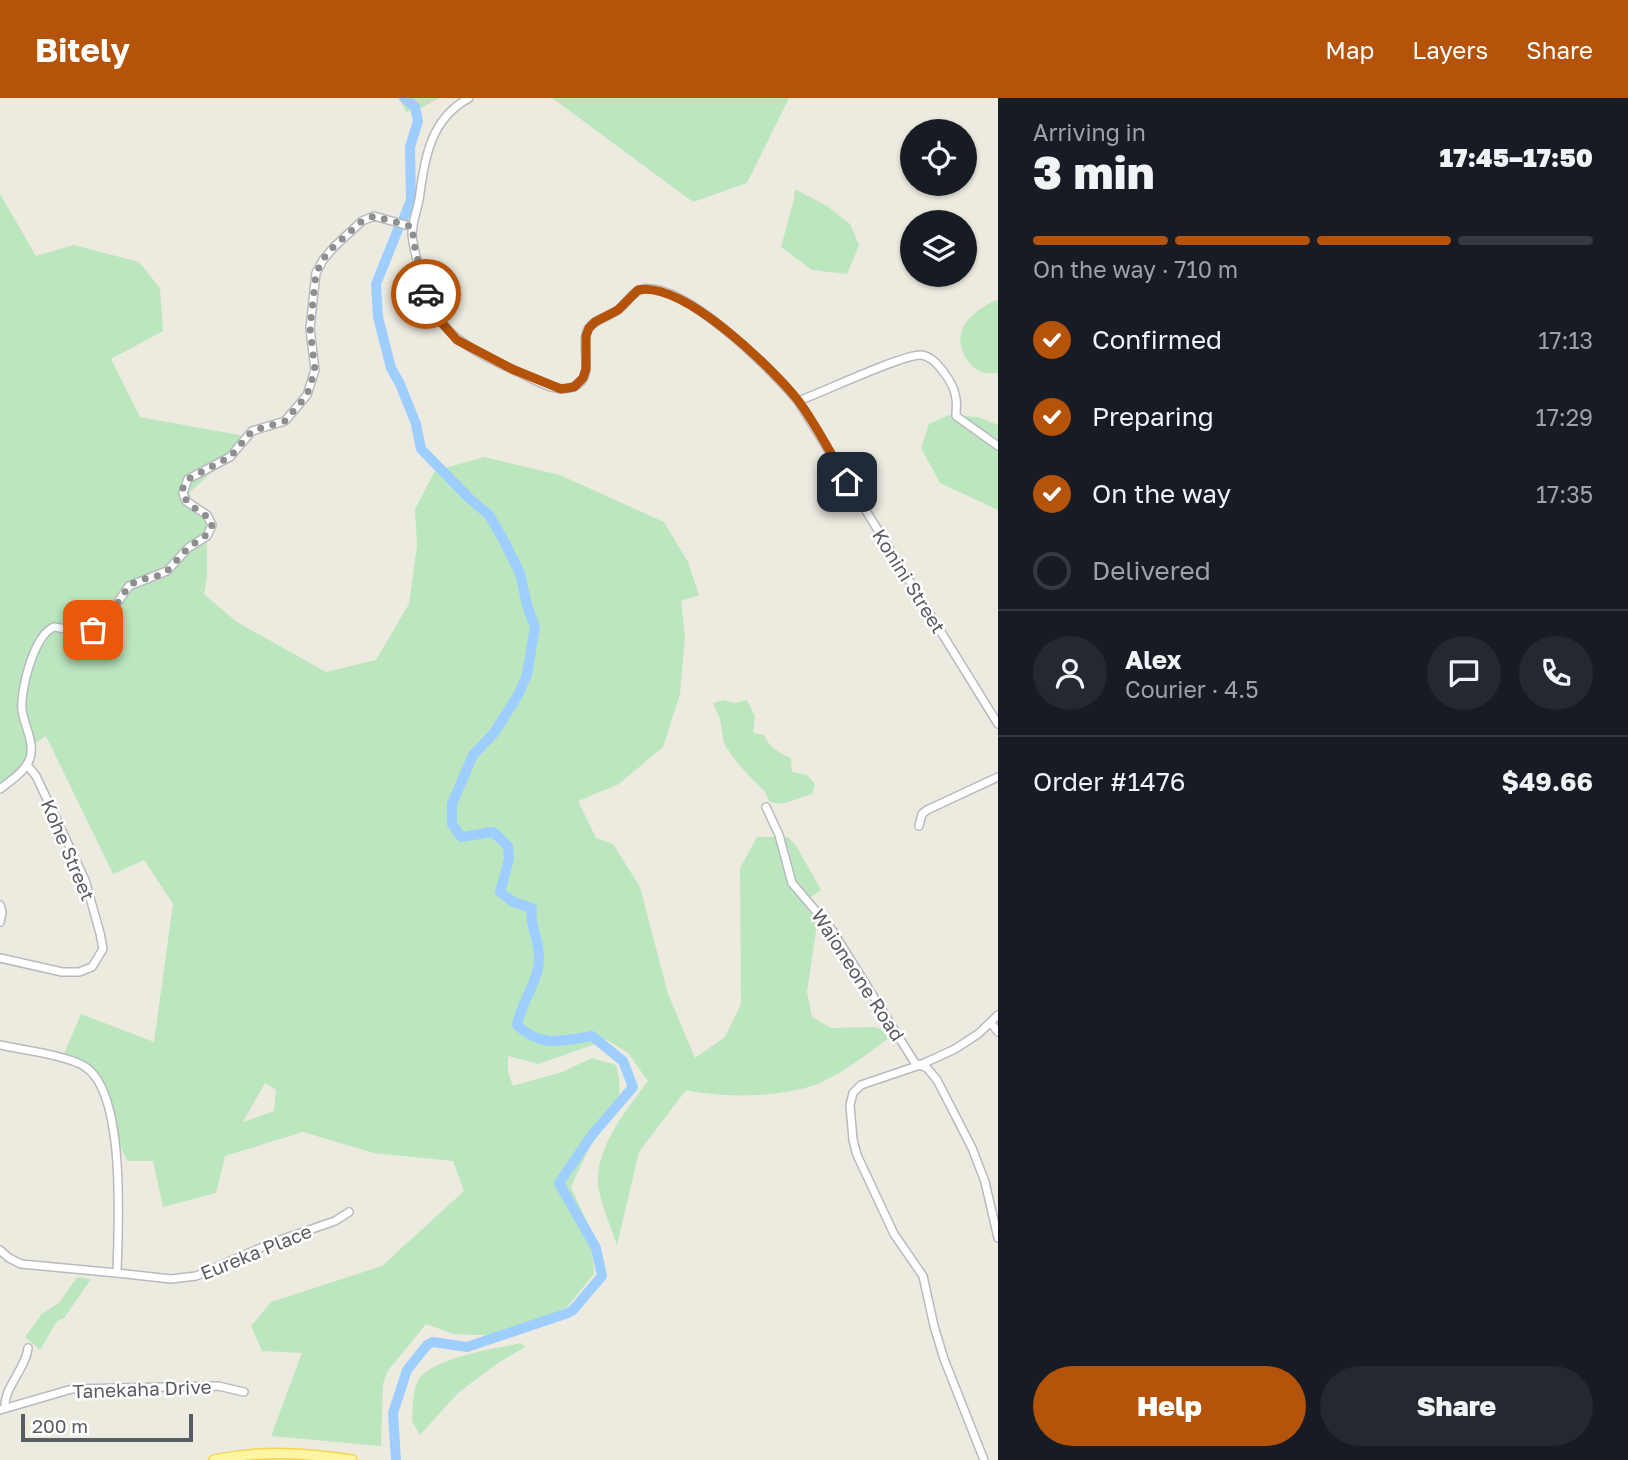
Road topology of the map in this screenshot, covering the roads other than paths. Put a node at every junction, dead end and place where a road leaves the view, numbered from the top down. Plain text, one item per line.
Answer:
1 (469, 98) edge
2 (413, 227) junction
3 (799, 401) junction
4 (998, 446) edge
5 (998, 724) edge
6 (27, 765) junction
7 (998, 777) edge
8 (0, 789) edge
9 (766, 807) dead end
10 (919, 826) dead end
11 (0, 905) edge
12 (0, 922) edge
13 (0, 958) edge
14 (998, 1015) edge
15 (991, 1023) junction
16 (998, 1032) edge
17 (0, 1045) edge
18 (920, 1065) junction
19 (349, 1212) dead end
20 (998, 1238) edge
21 (0, 1250) edge
22 (117, 1273) junction
23 (28, 1348) dead end
24 (244, 1392) dead end
25 (3, 1408) edge
26 (256, 1455) junction
27 (214, 1460) edge
28 (238, 1460) edge
29 (352, 1460) edge
30 (984, 1460) edge

1 - 2 street
2 - 3 street, Konini Street
2 - 6 street
3 - 4 street
3 - 5 street, Konini Street
6 - 8 street
6 - 13 street, Kohe Street
7 - 10 street
9 - 18 street, Waioneone Road
11 - 12 street
14 - 15 street
15 - 16 street
15 - 18 street
17 - 22 street
18 - 20 street, Waioneone Road
18 - 30 street
19 - 22 street, Eureka Place
21 - 22 street, Eureka Place
23 - 25 street
24 - 25 street, Tanekaha Drive
26 - 27 main road
26 - 28 main road
26 - 29 main road

